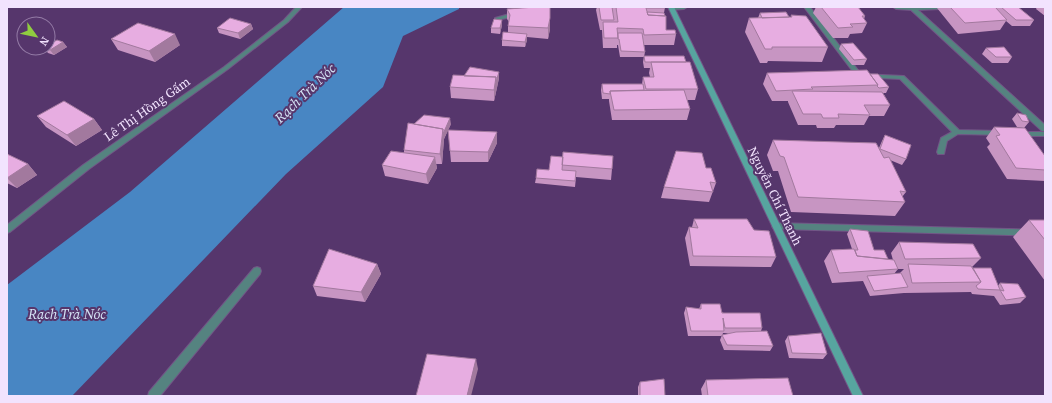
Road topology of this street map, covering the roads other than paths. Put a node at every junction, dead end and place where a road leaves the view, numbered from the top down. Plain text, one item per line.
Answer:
1 (299, 7) edge
2 (684, 7) edge
3 (807, 7) edge
4 (896, 7) edge
5 (941, 7) edge
6 (671, 8) edge
7 (913, 8) junction
8 (525, 12) edge
9 (498, 18) edge
10 (1045, 129) edge
11 (957, 132) junction
12 (1045, 134) edge
13 (941, 152) dead end
14 (776, 226) junction
15 (7, 230) edge
16 (1045, 233) edge
17 (257, 271) dead end
18 (153, 396) edge
19 (858, 396) edge

1 - 15 street, Lê Thị Hồng Gấm
2 - 6 street
3 - 11 street
4 - 7 street
5 - 7 street
6 - 14 main road, Nguyễn Chí Thanh
7 - 10 street
8 - 9 street
11 - 12 street
11 - 13 street
14 - 16 street
14 - 19 main road, Nguyễn Chí Thanh
17 - 18 street

